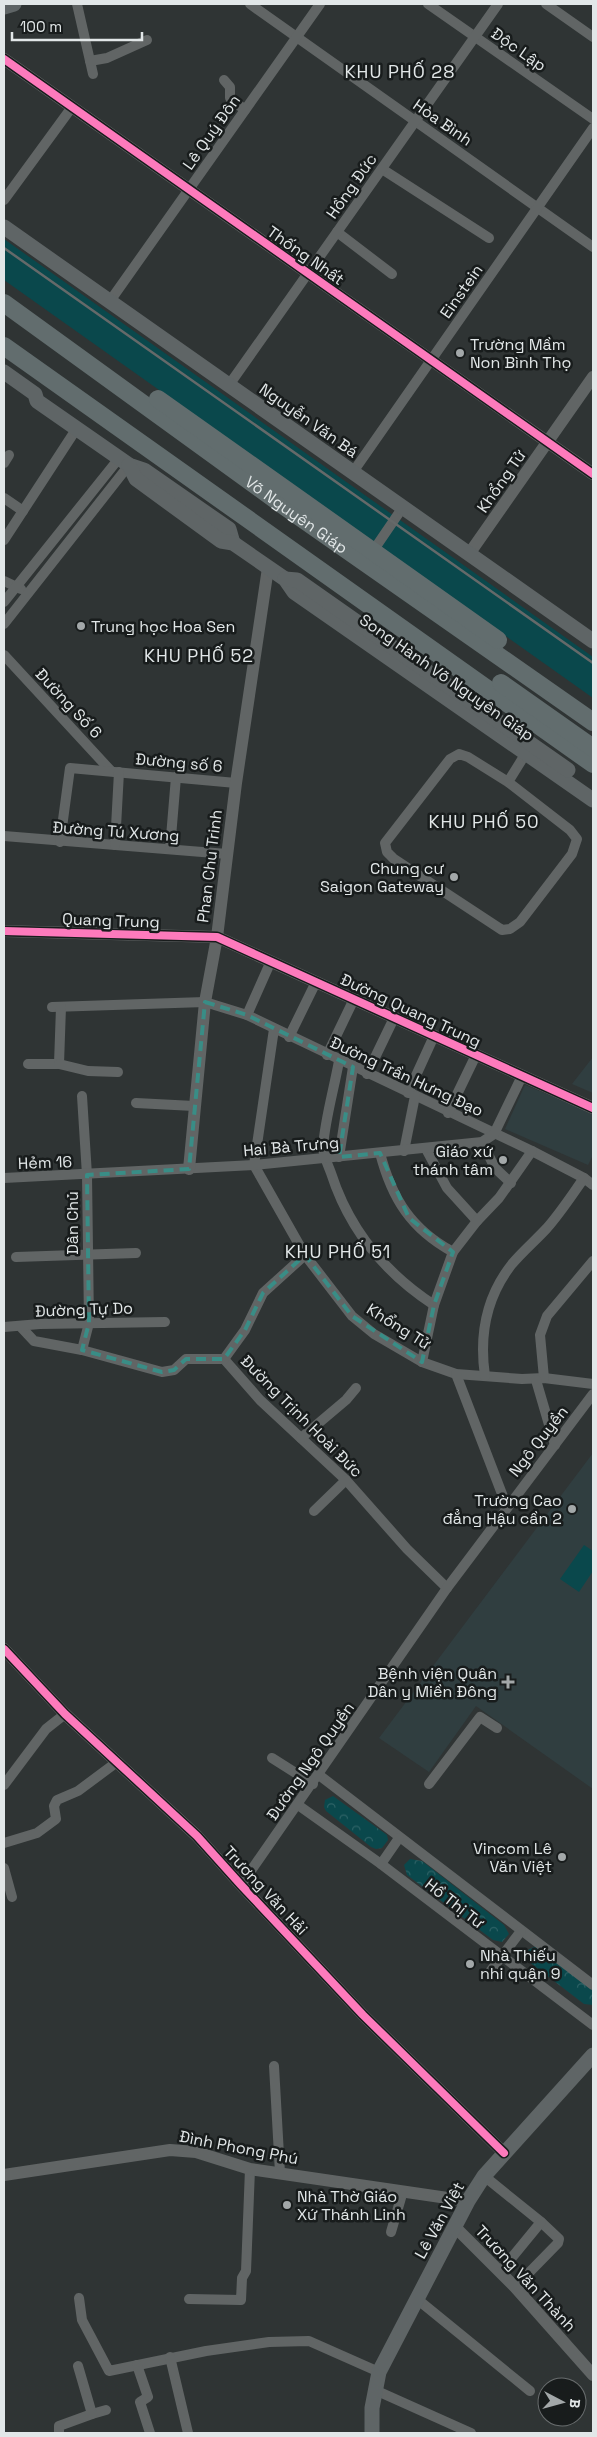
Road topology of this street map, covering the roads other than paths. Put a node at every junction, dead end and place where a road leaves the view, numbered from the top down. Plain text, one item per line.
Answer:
1 (77, 4) edge
2 (250, 4) edge
3 (320, 4) edge
4 (428, 4) edge
5 (498, 4) edge
6 (546, 4) edge
7 (475, 36) junction
8 (297, 37) junction
9 (593, 38) edge
10 (147, 40) dead end
11 (4, 58) edge
12 (90, 61) junction
13 (93, 74) dead end
14 (224, 80) dead end
15 (72, 107) junction
16 (245, 110) junction
17 (593, 119) edge
18 (415, 121) junction
19 (593, 128) edge
20 (382, 169) junction
21 (189, 189) junction
22 (4, 200) edge
23 (537, 207) junction
24 (4, 226) edge
25 (337, 232) junction
26 (489, 238) dead end
27 (593, 247) edge
28 (308, 273) junction
29 (392, 274) dead end
30 (4, 292) edge
31 (110, 301) junction
32 (4, 303) edge
33 (4, 333) edge
34 (4, 346) edge
35 (431, 360) junction
36 (113, 370) junction
37 (4, 372) edge
38 (593, 377) edge
39 (4, 384) edge
40 (229, 385) junction
41 (122, 388) junction
42 (37, 401) junction
43 (167, 419) junction
44 (193, 422) junction
45 (77, 428) junction
46 (548, 442) junction
47 (124, 461) junction
48 (353, 472) junction
49 (593, 474) edge
50 (4, 498) edge
51 (403, 507) junction
52 (23, 511) junction
53 (4, 540) edge
54 (373, 551) junction
55 (469, 554) junction
56 (268, 568) junction
57 (285, 579) junction
58 (4, 581) edge
59 (16, 586) junction
60 (29, 593) junction
61 (4, 602) edge
62 (4, 624) edge
63 (593, 641) edge
64 (4, 655) edge
65 (557, 683) junction
66 (563, 701) junction
67 (593, 708) edge
68 (593, 722) edge
69 (593, 748) edge
70 (526, 753) junction
71 (593, 764) edge
72 (115, 772) junction
73 (176, 777) junction
74 (508, 782) junction
75 (236, 783) junction
76 (593, 787) edge
77 (593, 800) edge
78 (4, 836) edge
79 (60, 842) junction
80 (115, 844) junction
81 (170, 849) junction
82 (227, 854) junction
83 (4, 931) edge
84 (217, 937) junction
85 (270, 961) junction
86 (316, 982) junction
87 (354, 999) junction
88 (205, 1002) junction
89 (247, 1016) junction
90 (394, 1018) junction
91 (274, 1029) junction
92 (434, 1036) junction
93 (289, 1037) junction
94 (327, 1055) junction
95 (476, 1055) junction
96 (339, 1061) junction
97 (28, 1064) dead end
98 (59, 1064) junction
99 (353, 1067) junction
100 (118, 1072) dead end
101 (367, 1074) junction
102 (522, 1076) junction
103 (412, 1095) junction
104 (82, 1096) dead end
105 (136, 1103) dead end
106 (194, 1106) junction
107 (593, 1108) edge
108 (448, 1113) junction
109 (494, 1134) junction
110 (482, 1142) junction
111 (426, 1149) junction
112 (404, 1151) junction
113 (532, 1151) junction
114 (380, 1153) junction
115 (339, 1157) junction
116 (326, 1158) junction
117 (254, 1165) junction
118 (189, 1169) junction
119 (87, 1175) junction
120 (4, 1178) edge
121 (584, 1178) junction
122 (511, 1183) junction
123 (593, 1185) edge
124 (477, 1221) junction
125 (136, 1252) dead end
126 (452, 1252) junction
127 (86, 1255) junction
128 (304, 1255) junction
129 (16, 1257) dead end
130 (593, 1261) edge
131 (434, 1305) junction
132 (165, 1322) dead end
133 (88, 1323) junction
134 (20, 1326) junction
135 (4, 1327) edge
136 (82, 1350) junction
137 (224, 1359) junction
138 (422, 1362) junction
139 (456, 1374) junction
140 (485, 1376) junction
141 (540, 1379) junction
142 (593, 1384) edge
143 (356, 1388) dead end
144 (593, 1394) edge
145 (301, 1438) junction
146 (555, 1445) junction
147 (346, 1480) junction
148 (507, 1507) junction
149 (314, 1511) dead end
150 (447, 1588) junction
151 (4, 1649) edge
152 (65, 1714) junction
153 (497, 1728) dead end
154 (272, 1758) dead end
155 (117, 1762) junction
156 (316, 1779) junction
157 (429, 1784) dead end
158 (4, 1785) edge
159 (298, 1805) junction
160 (399, 1838) junction
161 (4, 1843) edge
162 (381, 1864) junction
163 (4, 1868) edge
164 (240, 1885) junction
165 (12, 1897) dead end
166 (520, 1930) junction
167 (501, 1957) junction
168 (489, 1973) dead end
169 (593, 1986) edge
170 (593, 2025) edge
171 (593, 2054) edge
172 (274, 2066) dead end
173 (504, 2153) junction
174 (250, 2169) junction
175 (280, 2173) junction
176 (4, 2175) edge
177 (484, 2176) junction
178 (403, 2190) junction
179 (468, 2200) junction
180 (541, 2222) junction
181 (454, 2226) junction
182 (392, 2232) dead end
183 (500, 2272) junction
184 (515, 2287) junction
185 (79, 2298) dead end
186 (417, 2298) junction
187 (189, 2299) dead end
188 (170, 2357) junction
189 (137, 2365) junction
190 (78, 2366) dead end
191 (379, 2372) junction
192 (593, 2375) edge
193 (375, 2390) junction
194 (530, 2391) dead end
195 (106, 2410) dead end
196 (92, 2414) junction
197 (59, 2433) edge
198 (150, 2433) edge
199 (188, 2433) edge
200 (372, 2433) edge
201 (471, 2433) edge

1 - 12 street
2 - 8 street, Hòa Bình
3 - 8 street, Lê Quý Đôn
4 - 7 street, Độc Lập
5 - 7 street, Hồng Đức
6 - 9 street
7 - 17 street, Độc Lập
7 - 18 street, Hồng Đức
8 - 16 street, Lê Quý Đôn
8 - 18 street, Hòa Bình
10 - 12 street
11 - 15 street, Thống Nhất
12 - 13 street
14 - 16 street
15 - 21 street, Thống Nhất
15 - 22 street
16 - 21 street, Lê Quý Đôn
18 - 20 street, Hồng Đức
18 - 23 street, Hòa Bình
19 - 23 street, Einstein
20 - 25 street, Hồng Đức
20 - 26 street
21 - 28 street, Thống Nhất
21 - 31 street, Lê Quý Đôn
23 - 27 street, Hòa Bình
23 - 35 street, Einstein
24 - 31 main road, Nguyễn Văn Bá
25 - 28 street, Hồng Đức
25 - 29 street
28 - 35 street, Thống Nhất
28 - 40 street, Hồng Đức
30 - 36 highway, Võ Nguyên Giáp
31 - 40 main road, Nguyễn Văn Bá
32 - 41 highway, Võ Nguyên Giáp
33 - 69 highway, Võ Nguyên Giáp
34 - 71 highway, Võ Nguyên Giáp
35 - 46 street, Thống Nhất
35 - 48 street, Einstein
36 - 41 highway
36 - 44 highway, Võ Nguyên Giáp
37 - 42 main road, Song Hành Võ Nguyên Giáp
38 - 46 street, Khổng Tử
39 - 42 main road, Song Hành Võ Nguyên Giáp
40 - 48 main road, Nguyễn Văn Bá
41 - 43 highway, Võ Nguyên Giáp
42 - 45 main road, Song Hành Võ Nguyên Giáp
43 - 44 highway
43 - 66 highway, Võ Nguyên Giáp
44 - 54 highway, Võ Nguyên Giáp
45 - 47 main road, Song Hành Võ Nguyên Giáp
45 - 52 street
46 - 49 street, Thống Nhất
46 - 55 street, Khổng Tử
47 - 56 main road, Song Hành Võ Nguyên Giáp
47 - 59 street
47 - 60 street
48 - 51 main road, Nguyễn Văn Bá
50 - 52 street
51 - 54 street
51 - 55 main road, Nguyễn Văn Bá
52 - 53 street
54 - 65 highway, Võ Nguyên Giáp
55 - 63 main road, Nguyễn Văn Bá
56 - 57 main road, Song Hành Võ Nguyên Giáp
56 - 75 street, Phan Chu Trinh
57 - 70 main road, Song Hành Võ Nguyên Giáp
57 - 76 main road, Song Hành Võ Nguyên Giáp
58 - 59 street
59 - 60 street
59 - 61 street
60 - 62 street
64 - 72 street, Đường Số 6
65 - 66 highway
65 - 67 highway, Võ Nguyên Giáp
66 - 68 highway, Võ Nguyên Giáp
70 - 74 street
70 - 77 main road, Song Hành Võ Nguyên Giáp
72 - 73 street, Đường số 6
72 - 79 street, Đường số 6
72 - 80 street, Đường Số 6
73 - 75 street, Đường số 6
73 - 81 street
74 - 74 street
75 - 82 street, Phan Chu Trinh
78 - 79 street, Đường Tú Xương
79 - 80 street, Đường Tú Xương
80 - 81 street, Đường Tú Xương
81 - 82 street, Đường Tú Xương
82 - 84 street, Phan Chu Trinh
83 - 84 street, Quang Trung
84 - 85 street, Đường Quang Trung
84 - 88 street, Phan Chu Trinh
85 - 86 street, Đường Quang Trung
85 - 89 street
86 - 87 street, Đường Quang Trung
86 - 93 street
87 - 90 street, Đường Quang Trung
87 - 94 street
88 - 89 street, Đường Trần Hưng Đạo
88 - 98 street
88 - 106 street, Phan Chu Trinh
89 - 91 street, Đường Trần Hưng Đạo
90 - 92 street, Đường Quang Trung
90 - 101 street
91 - 93 street, Đường Trần Hưng Đạo
91 - 117 street
92 - 95 street, Đường Quang Trung
92 - 103 street
93 - 94 street, Đường Trần Hưng Đạo
94 - 96 street, Đường Trần Hưng Đạo
95 - 102 street, Đường Quang Trung
95 - 108 street
96 - 99 street, Đường Trần Hưng Đạo
96 - 116 street
97 - 98 street
98 - 100 street
99 - 101 street, Đường Trần Hưng Đạo
99 - 115 street
101 - 103 street, Đường Trần Hưng Đạo
102 - 107 street, Đường Quang Trung
102 - 109 street
103 - 108 street, Đường Trần Hưng Đạo
103 - 112 street
104 - 119 street, Dân Chủ
105 - 106 street
106 - 118 street, Phan Chu Trinh
108 - 109 street, Đường Trần Hưng Đạo
109 - 110 street, Hai Bà Trưng
109 - 113 street, Đường Trần Hưng Đạo
110 - 111 street, Hai Bà Trưng
110 - 122 street
111 - 112 street, Hai Bà Trưng
111 - 124 street
112 - 114 street, Hai Bà Trưng
113 - 121 street, Đường Trần Hưng Đạo
113 - 122 street
114 - 115 street, Hai Bà Trưng
114 - 126 street
115 - 116 street, Hai Bà Trưng
116 - 117 street, Hai Bà Trưng
116 - 131 street
117 - 118 street, Hai Bà Trưng
117 - 128 street, Khổng Tử
118 - 119 street, Hai Bà Trưng
119 - 120 street, Hẻm 16
119 - 127 street, Dân Chủ
121 - 123 street, Đường Trần Hưng Đạo
121 - 140 street
122 - 124 street
124 - 126 street
125 - 127 street
126 - 131 street
127 - 129 street
127 - 133 street, Dân Chủ
128 - 137 street
128 - 138 street, Khổng Tử
130 - 141 street
131 - 138 street
132 - 133 street, Đường Tự Do
133 - 134 street, Đường Tự Do
133 - 136 street, Dân Chủ
134 - 135 street, Đường Tự Do
134 - 136 street, Đường Trịnh Hoài Đức
136 - 137 street, Đường Trịnh Hoài Đức
137 - 145 street, Đường Trịnh Hoài Đức
138 - 139 street, Khổng Tử
139 - 140 street, Khổng Tử
139 - 148 street
140 - 141 street, Khổng Tử
141 - 142 street, Khổng Tử
141 - 146 street
143 - 145 street
144 - 146 street, Ngô Quyền
145 - 147 street, Đường Trịnh Hoài Đức
146 - 148 street, Ngô Quyền
147 - 149 street
147 - 150 street, Đường Trịnh Hoài Đức
148 - 150 street, Đường Ngô Quyền
150 - 156 street, Đường Ngô Quyền
151 - 152 street, Trương Văn Hải
152 - 155 street, Trương Văn Hải
152 - 158 street
153 - 157 street
154 - 156 street, Hồ Thị Tư
155 - 161 street
155 - 164 street, Trương Văn Hải
156 - 159 street, Đường Ngô Quyền
156 - 160 street, Hồ Thị Tư
159 - 162 street, Hồ Thị Tư
159 - 164 street, Đường Ngô Quyền
160 - 162 street
160 - 166 street, Hồ Thị Tư
162 - 167 street, Hồ Thị Tư
163 - 165 street
164 - 173 street, Trương Văn Hải
166 - 167 street
166 - 169 street, Hồ Thị Tư
167 - 168 street
167 - 170 street, Hồ Thị Tư
171 - 173 main road, Lê Văn Việt
172 - 175 street
173 - 177 main road, Lê Văn Việt
174 - 175 street, Đình Phong Phú
174 - 176 street, Đình Phong Phú
174 - 187 street
175 - 178 street, Đình Phong Phú
177 - 179 main road, Lê Văn Việt
177 - 180 street
178 - 179 street, Đình Phong Phú
178 - 182 street
179 - 181 main road, Lê Văn Việt
180 - 183 street
180 - 184 street
181 - 183 street, Trương Văn Thành
181 - 186 main road, Lê Văn Việt
183 - 184 street, Trương Văn Thành
184 - 192 street, Trương Văn Thành
185 - 189 street
186 - 191 main road, Lê Văn Việt
186 - 194 street
188 - 189 street
188 - 191 street
188 - 199 street
189 - 198 street
190 - 196 street
191 - 193 main road, Lê Văn Việt
193 - 200 main road, Lê Văn Việt
193 - 201 street
195 - 196 street
196 - 197 street

